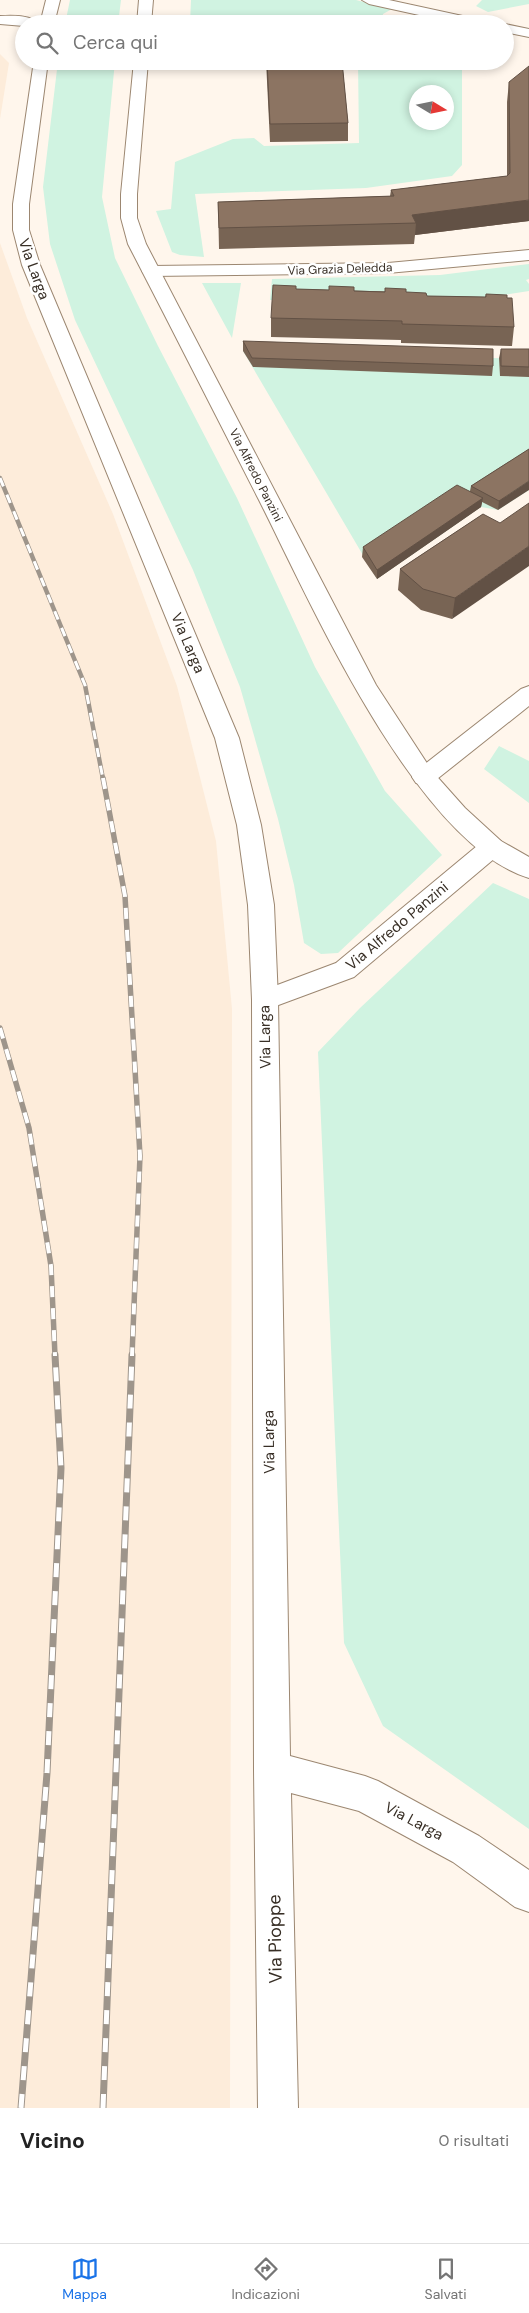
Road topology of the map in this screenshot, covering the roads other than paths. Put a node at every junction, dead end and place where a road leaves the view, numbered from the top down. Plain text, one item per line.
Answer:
1 (53, 0) edge
2 (146, 0) edge
3 (370, 0) edge
4 (49, 15) edge
5 (145, 15) edge
6 (439, 15) edge
7 (0, 20) edge
8 (15, 21) edge
9 (514, 30) edge
10 (529, 33) edge
11 (40, 70) edge
12 (140, 70) edge
13 (529, 254) edge
14 (151, 270) junction
15 (529, 694) edge
16 (424, 777) junction
17 (492, 847) junction
18 (529, 869) edge
19 (265, 1000) junction
20 (272, 1770) junction
21 (529, 1893) edge
22 (278, 2108) edge

1 - 4 street
2 - 5 street
3 - 6 street
7 - 8 street
9 - 10 street
11 - 19 street, Via Larga
12 - 14 street, Via Alfredo Panzini
13 - 14 street, Via Grazia Deledda
14 - 16 street, Via Alfredo Panzini
15 - 16 street
16 - 17 street, Via Alfredo Panzini
17 - 18 street, Via Alfredo Panzini
17 - 19 street, Via Alfredo Panzini
19 - 20 street, Via Larga
20 - 21 street, Via Larga
20 - 22 street, Via Pioppe

